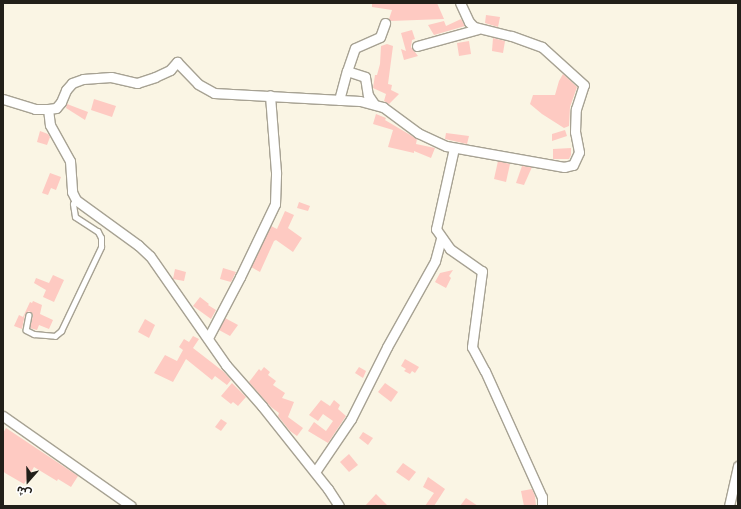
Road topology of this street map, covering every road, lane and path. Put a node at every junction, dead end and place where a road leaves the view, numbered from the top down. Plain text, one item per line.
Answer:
1 (460, 3) edge
2 (385, 23) dead end
3 (478, 29) junction
4 (417, 46) dead end
5 (347, 71) junction
6 (270, 95) junction
7 (3, 99) edge
8 (339, 100) junction
9 (374, 104) junction
10 (48, 110) junction
11 (454, 148) junction
12 (76, 200) junction
13 (441, 238) junction
14 (29, 315) dead end
15 (208, 338) junction
16 (3, 416) edge
17 (738, 466) edge
18 (315, 472) junction
19 (131, 506) edge
20 (339, 506) edge
21 (542, 506) edge
22 (730, 506) edge

1 - 3 street
2 - 5 street
3 - 4 street
3 - 11 street
5 - 8 street
5 - 9 street
6 - 8 street
6 - 10 street
6 - 15 street
7 - 10 street
8 - 9 street
9 - 11 street
10 - 12 street
11 - 13 street
12 - 14 lane
12 - 15 street
13 - 18 street
13 - 21 street
15 - 18 street
16 - 19 street
17 - 22 street
18 - 20 street

